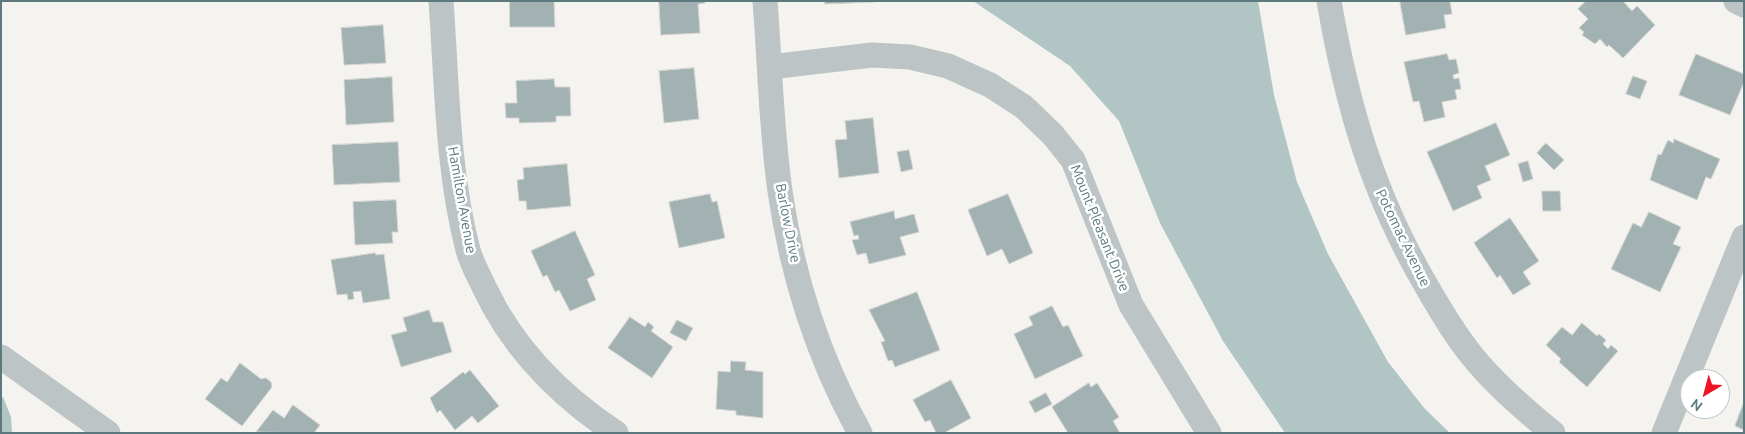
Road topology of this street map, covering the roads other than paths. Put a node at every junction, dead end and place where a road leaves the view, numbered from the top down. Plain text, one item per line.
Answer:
1 (441, 1) edge
2 (765, 1) edge
3 (1330, 1) edge
4 (1736, 1) edge
5 (1744, 5) edge
6 (770, 67) junction
7 (1744, 237) edge
8 (1, 357) edge
9 (108, 433) edge
10 (616, 433) edge
11 (860, 433) edge
12 (1209, 433) edge
13 (1553, 433) edge
14 (1664, 433) edge

1 - 10 street, Hamilton Avenue
2 - 6 street, Barlow Drive
3 - 13 street, Potomac Avenue
4 - 5 street
6 - 11 street, Barlow Drive
6 - 12 street, Mount Pleasant Drive
7 - 14 street
8 - 9 street

